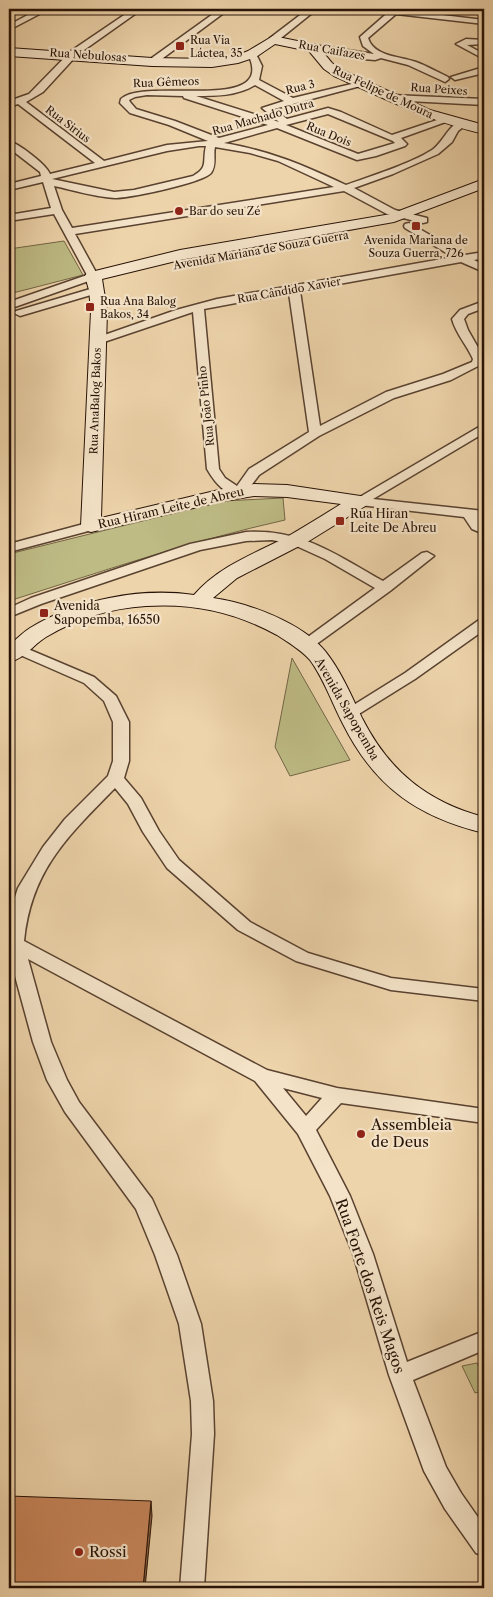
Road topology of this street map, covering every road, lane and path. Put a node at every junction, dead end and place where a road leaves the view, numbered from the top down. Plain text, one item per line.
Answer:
1 (45, 9) edge
2 (138, 9) edge
3 (225, 9) edge
4 (312, 9) edge
5 (396, 10) edge
6 (484, 22) edge
7 (9, 28) edge
8 (273, 40) junction
9 (484, 42) edge
10 (313, 48) junction
11 (9, 51) edge
12 (252, 54) junction
13 (71, 55) junction
14 (380, 55) junction
15 (484, 57) edge
16 (158, 61) junction
17 (484, 70) edge
18 (455, 77) dead end
19 (445, 79) dead end
20 (254, 81) junction
21 (361, 83) junction
22 (180, 94) junction
23 (392, 98) junction
24 (290, 100) junction
25 (20, 102) junction
26 (484, 102) edge
27 (9, 104) edge
28 (446, 120) junction
29 (280, 123) junction
30 (476, 127) edge
31 (392, 138) junction
32 (215, 142) junction
33 (9, 144) edge
34 (102, 164) junction
35 (47, 180) junction
36 (484, 183) edge
37 (9, 187) edge
38 (346, 188) junction
39 (484, 194) edge
40 (57, 210) junction
41 (9, 218) edge
42 (404, 220) junction
43 (69, 232) junction
44 (484, 255) edge
45 (465, 260) junction
46 (484, 269) edge
47 (95, 283) junction
48 (294, 290) junction
49 (484, 304) edge
50 (9, 306) edge
51 (198, 307) junction
52 (9, 317) edge
53 (97, 341) junction
54 (484, 428) edge
55 (315, 433) junction
56 (239, 492) junction
57 (360, 501) junction
58 (470, 514) junction
59 (484, 515) edge
60 (91, 526) junction
61 (484, 530) edge
62 (295, 540) junction
63 (9, 548) edge
64 (427, 556) dead end
65 (227, 577) junction
66 (385, 588) junction
67 (129, 601) junction
68 (200, 602) junction
69 (9, 613) edge
70 (484, 623) edge
71 (306, 645) junction
72 (12, 652) edge
73 (349, 714) junction
74 (116, 778) junction
75 (484, 825) edge
76 (12, 943) edge
77 (484, 995) edge
78 (262, 1076) junction
79 (337, 1095) junction
80 (484, 1116) edge
81 (305, 1129) junction
82 (484, 1340) edge
83 (400, 1375) junction
84 (484, 1545) edge
85 (192, 1588) edge

1 - 7 street
2 - 13 street, Rua Sirius
3 - 16 street
4 - 8 street, Rua Nebulosas
5 - 6 street
5 - 14 street
8 - 10 main road, Rua Caifazes
8 - 12 main road, Rua Nebulosas
9 - 15 street
10 - 14 street, Rua Caifazes
10 - 21 main road, Rua Felipe de Moura
11 - 13 main road, Rua Nebulosas
12 - 16 main road, Rua Nebulosas
12 - 20 street
13 - 16 main road, Rua Nebulosas
13 - 25 street, Rua Sirius
14 - 19 street, Rua Caifazes
17 - 18 street
20 - 22 street, Rua Gêmeos
20 - 24 street
21 - 23 main road, Rua Felipe de Moura
21 - 24 street, Rua 3
22 - 29 street, Rua Dois
22 - 32 street, Rua Gêmeos
23 - 26 street, Rua Peixes
23 - 28 main road, Rua Felipe de Moura
24 - 29 street, Rua 3
25 - 27 street, Rua Sirius
25 - 34 street, Rua Sirius
28 - 30 main road, Rua Felipe de Moura
28 - 31 street
29 - 31 street, Rua Machado Dutra
29 - 31 street, Rua Dois
29 - 32 street, Rua Machado Dutra
30 - 38 street
32 - 34 street
32 - 35 street, Rua Machado Dutra
32 - 38 street
33 - 35 street
34 - 35 street
35 - 37 street
35 - 40 street
36 - 42 main road, Avenida Mariana de Souza Guerra
38 - 42 street
38 - 43 street
39 - 42 main road, Avenida Mariana de Souza Guerra
40 - 41 street
40 - 43 street
42 - 45 street
42 - 47 main road, Avenida Mariana de Souza Guerra
43 - 47 street
44 - 45 street, Rua Cândido Xavier
45 - 46 street
45 - 48 street, Rua Cândido Xavier
47 - 50 street, Avenida Mariana de Souza Guerra
47 - 52 street, Avenida Mariana de Souza Guerra
47 - 53 main road, Rua AnaBalog Bakos
48 - 51 street, Rua Cândido Xavier
48 - 55 street
49 - 55 street
51 - 53 street, Rua Cândido Xavier
51 - 56 street, Rua João Pinho
53 - 60 main road, Rua AnaBalog Bakos
54 - 57 street
55 - 56 street
56 - 57 main road, Rua Hiram Leite de Abreu
56 - 60 main road, Rua Hiram Leite de Abreu
57 - 58 street, Rua Hiram Leite de Abreu
57 - 62 main road
58 - 59 street, Rua Hiram Leite de Abreu
58 - 61 street
60 - 63 street, Rua Hiram Leite de Abreu
62 - 65 main road
62 - 66 street
62 - 69 street
64 - 66 street
65 - 67 main road
65 - 68 main road
66 - 71 street
67 - 68 main road, Avenida Sapopemba
67 - 72 main road, Avenida Sapopemba
68 - 71 main road, Avenida Sapopemba
70 - 73 street
71 - 73 main road, Avenida Sapopemba
72 - 74 street
73 - 75 main road, Avenida Sapopemba
74 - 76 street
74 - 77 street
76 - 78 street, Rua Forte dos Reis Magos
76 - 85 street
78 - 79 street
78 - 81 street, Rua Forte dos Reis Magos
79 - 80 street
79 - 81 street
81 - 83 street, Rua Forte dos Reis Magos
82 - 83 street
83 - 84 street, Rua Forte dos Reis Magos

